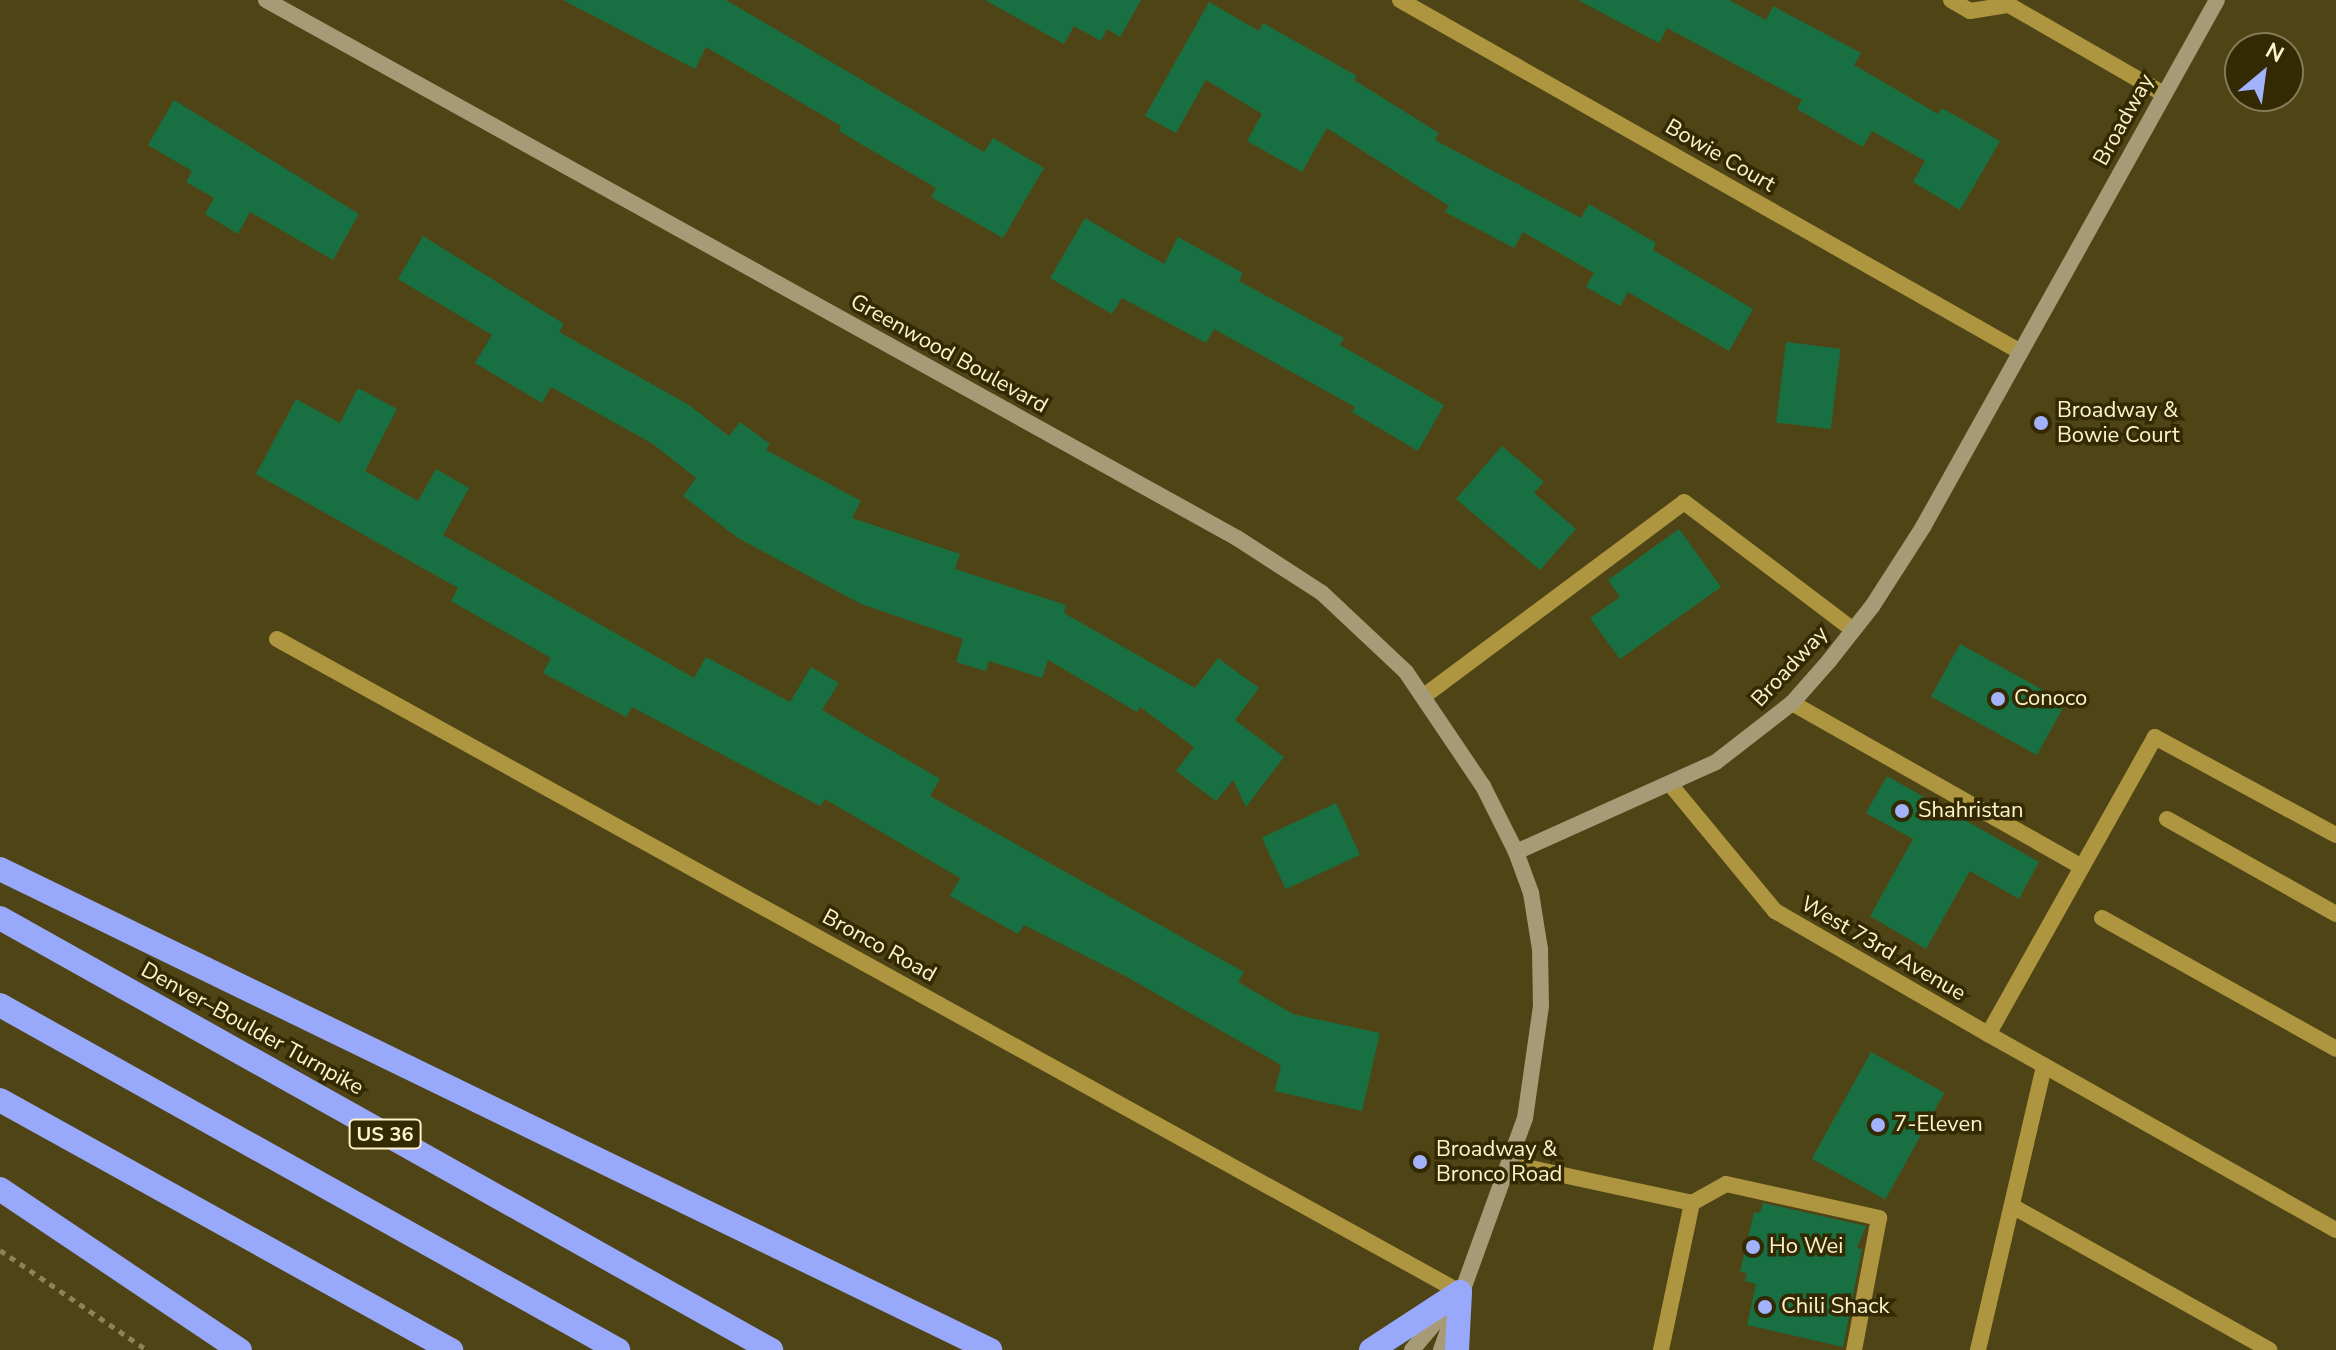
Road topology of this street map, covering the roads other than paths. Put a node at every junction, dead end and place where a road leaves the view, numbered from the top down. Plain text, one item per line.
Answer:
1 (266, 0) edge
2 (1400, 0) edge
3 (1951, 0) edge
4 (2217, 0) edge
5 (2010, 3) edge
6 (2164, 94) junction
7 (2019, 351) junction
8 (1853, 630) junction
9 (277, 639) dead end
10 (1424, 696) junction
11 (1792, 703) junction
12 (1670, 784) junction
13 (2167, 819) dead end
14 (2336, 835) edge
15 (1516, 852) junction
16 (2082, 867) junction
17 (0, 869) edge
18 (2336, 914) edge
19 (0, 918) edge
20 (2102, 918) dead end
21 (0, 1005) edge
22 (1988, 1034) junction
23 (2336, 1049) edge
24 (2044, 1066) junction
25 (0, 1100) edge
26 (1512, 1164) junction
27 (0, 1189) edge
28 (1692, 1203) junction
29 (2012, 1206) junction
30 (2336, 1230) edge
31 (1460, 1292) junction
32 (240, 1350) edge
33 (451, 1350) edge
34 (618, 1350) edge
35 (771, 1350) edge
36 (990, 1350) edge
37 (1371, 1350) edge
38 (1412, 1350) edge
39 (1441, 1350) edge
40 (1457, 1350) edge
41 (1661, 1350) edge
42 (1854, 1350) edge
43 (1978, 1350) edge
44 (2270, 1350) edge

1 - 10 street, Greenwood Boulevard
2 - 7 street, Bowie Court
3 - 5 street
4 - 6 street, Broadway
5 - 6 street
6 - 7 street, Broadway
7 - 8 street, Broadway
8 - 10 street
8 - 11 street, Broadway
9 - 31 street, Bronco Road
10 - 15 street, Greenwood Boulevard
11 - 12 street, Broadway
11 - 16 street
12 - 15 street, Broadway
12 - 22 street, West 73rd Avenue
13 - 18 street
14 - 16 street
15 - 26 street
16 - 22 street
17 - 36 highway
19 - 35 highway, Denver–Boulder Turnpike / US 36
20 - 23 street
21 - 34 highway
22 - 24 street, West 73rd Avenue
24 - 29 street
24 - 30 street, West 73rd Avenue
25 - 33 highway
26 - 28 street
26 - 31 street
27 - 32 highway
28 - 41 street
28 - 42 street
29 - 43 street
29 - 44 street
31 - 37 highway
31 - 38 street
31 - 39 street
31 - 40 highway

